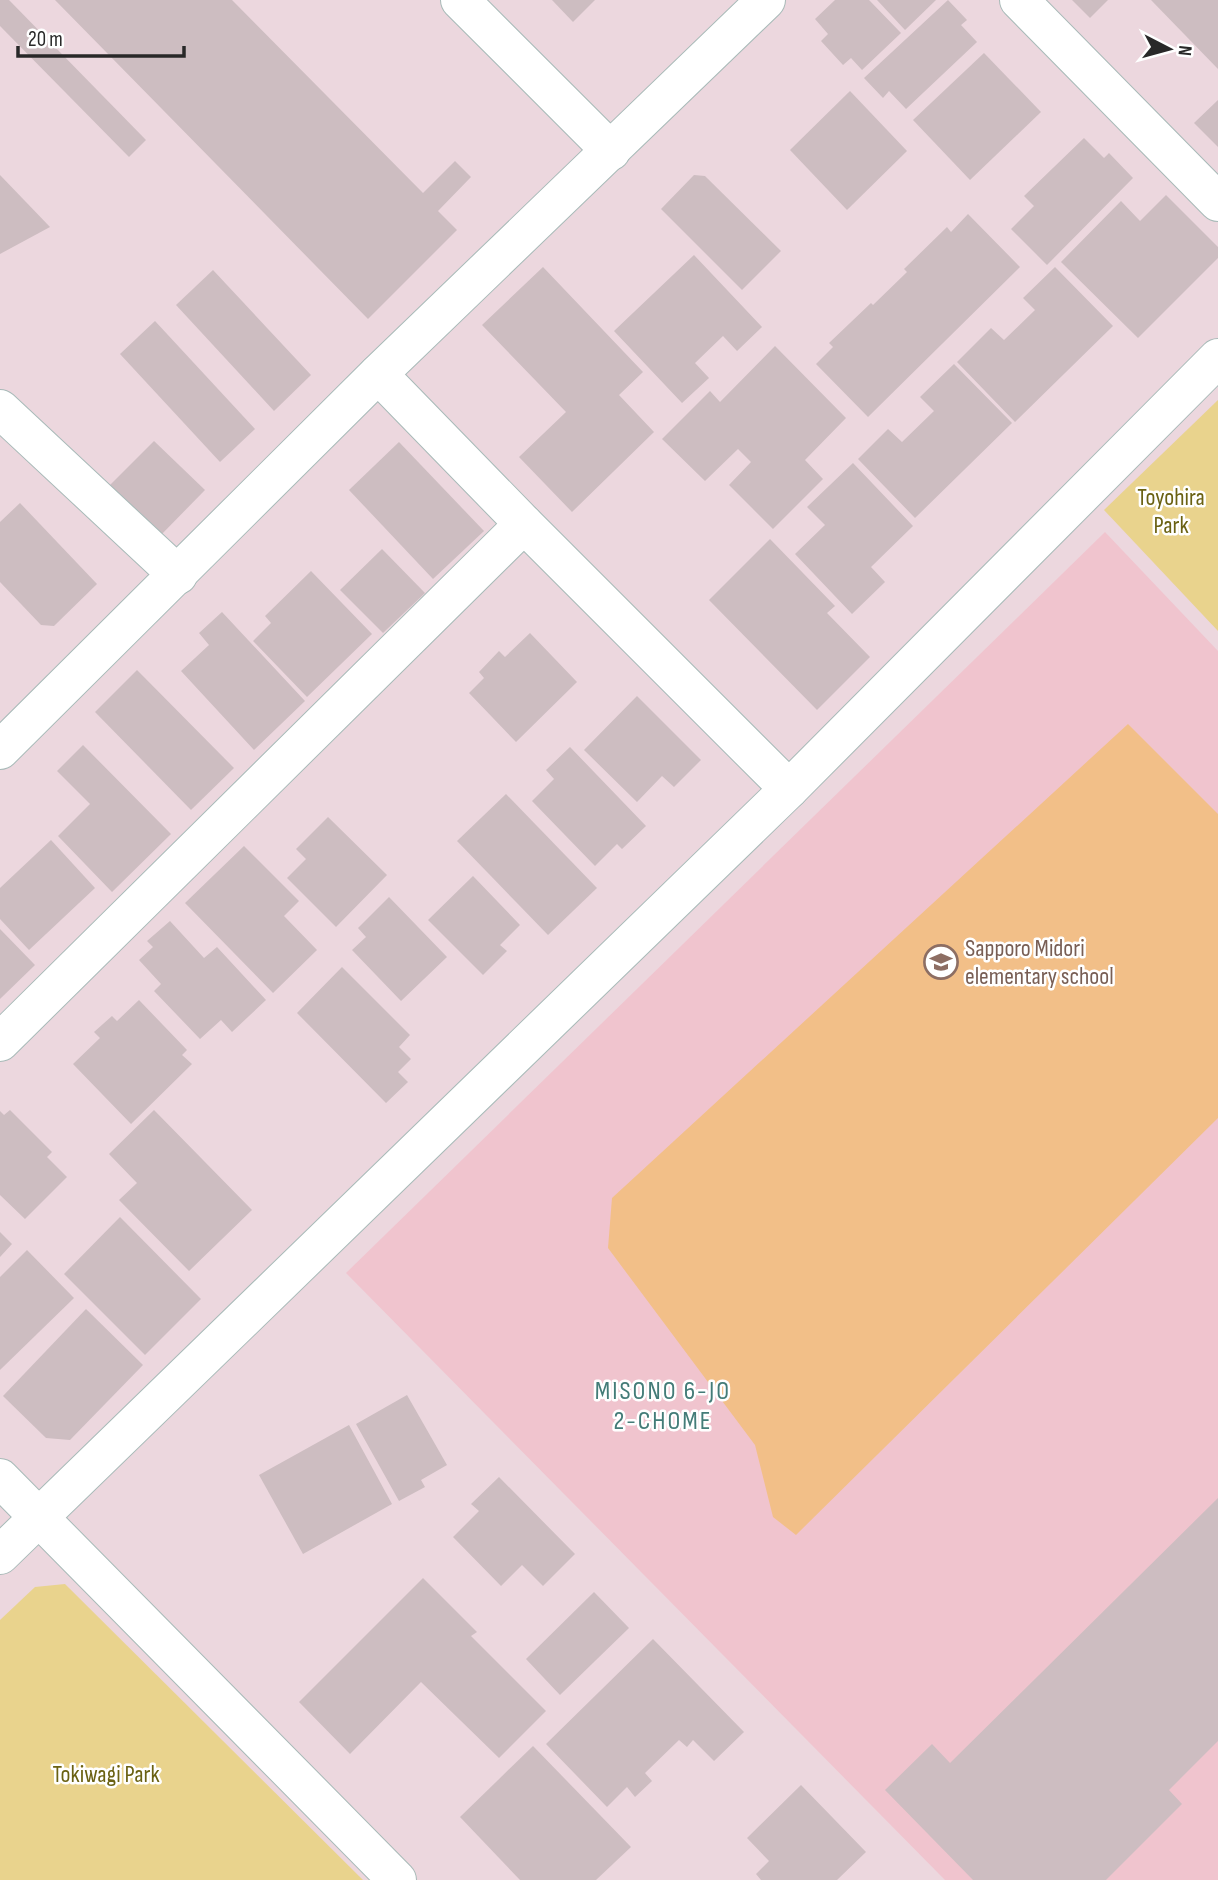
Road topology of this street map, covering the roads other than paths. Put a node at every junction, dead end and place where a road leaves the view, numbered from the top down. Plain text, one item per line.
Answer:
1 (460, 0) edge
2 (766, 0) edge
3 (1019, 0) edge
4 (611, 151) junction
5 (1218, 202) edge
6 (1218, 358) edge
7 (378, 374) junction
8 (0, 409) edge
9 (524, 524) junction
10 (178, 575) junction
11 (0, 750) edge
12 (789, 789) junction
13 (0, 1042) edge
14 (0, 1478) edge
15 (38, 1517) junction
16 (0, 1555) edge
17 (397, 1880) edge

1 - 4 street
2 - 4 street
3 - 5 street
4 - 7 street
6 - 12 street
7 - 9 street
7 - 10 street
8 - 10 street
9 - 12 street
9 - 13 street
10 - 11 street
12 - 15 street
14 - 15 street
15 - 16 street
15 - 17 street

